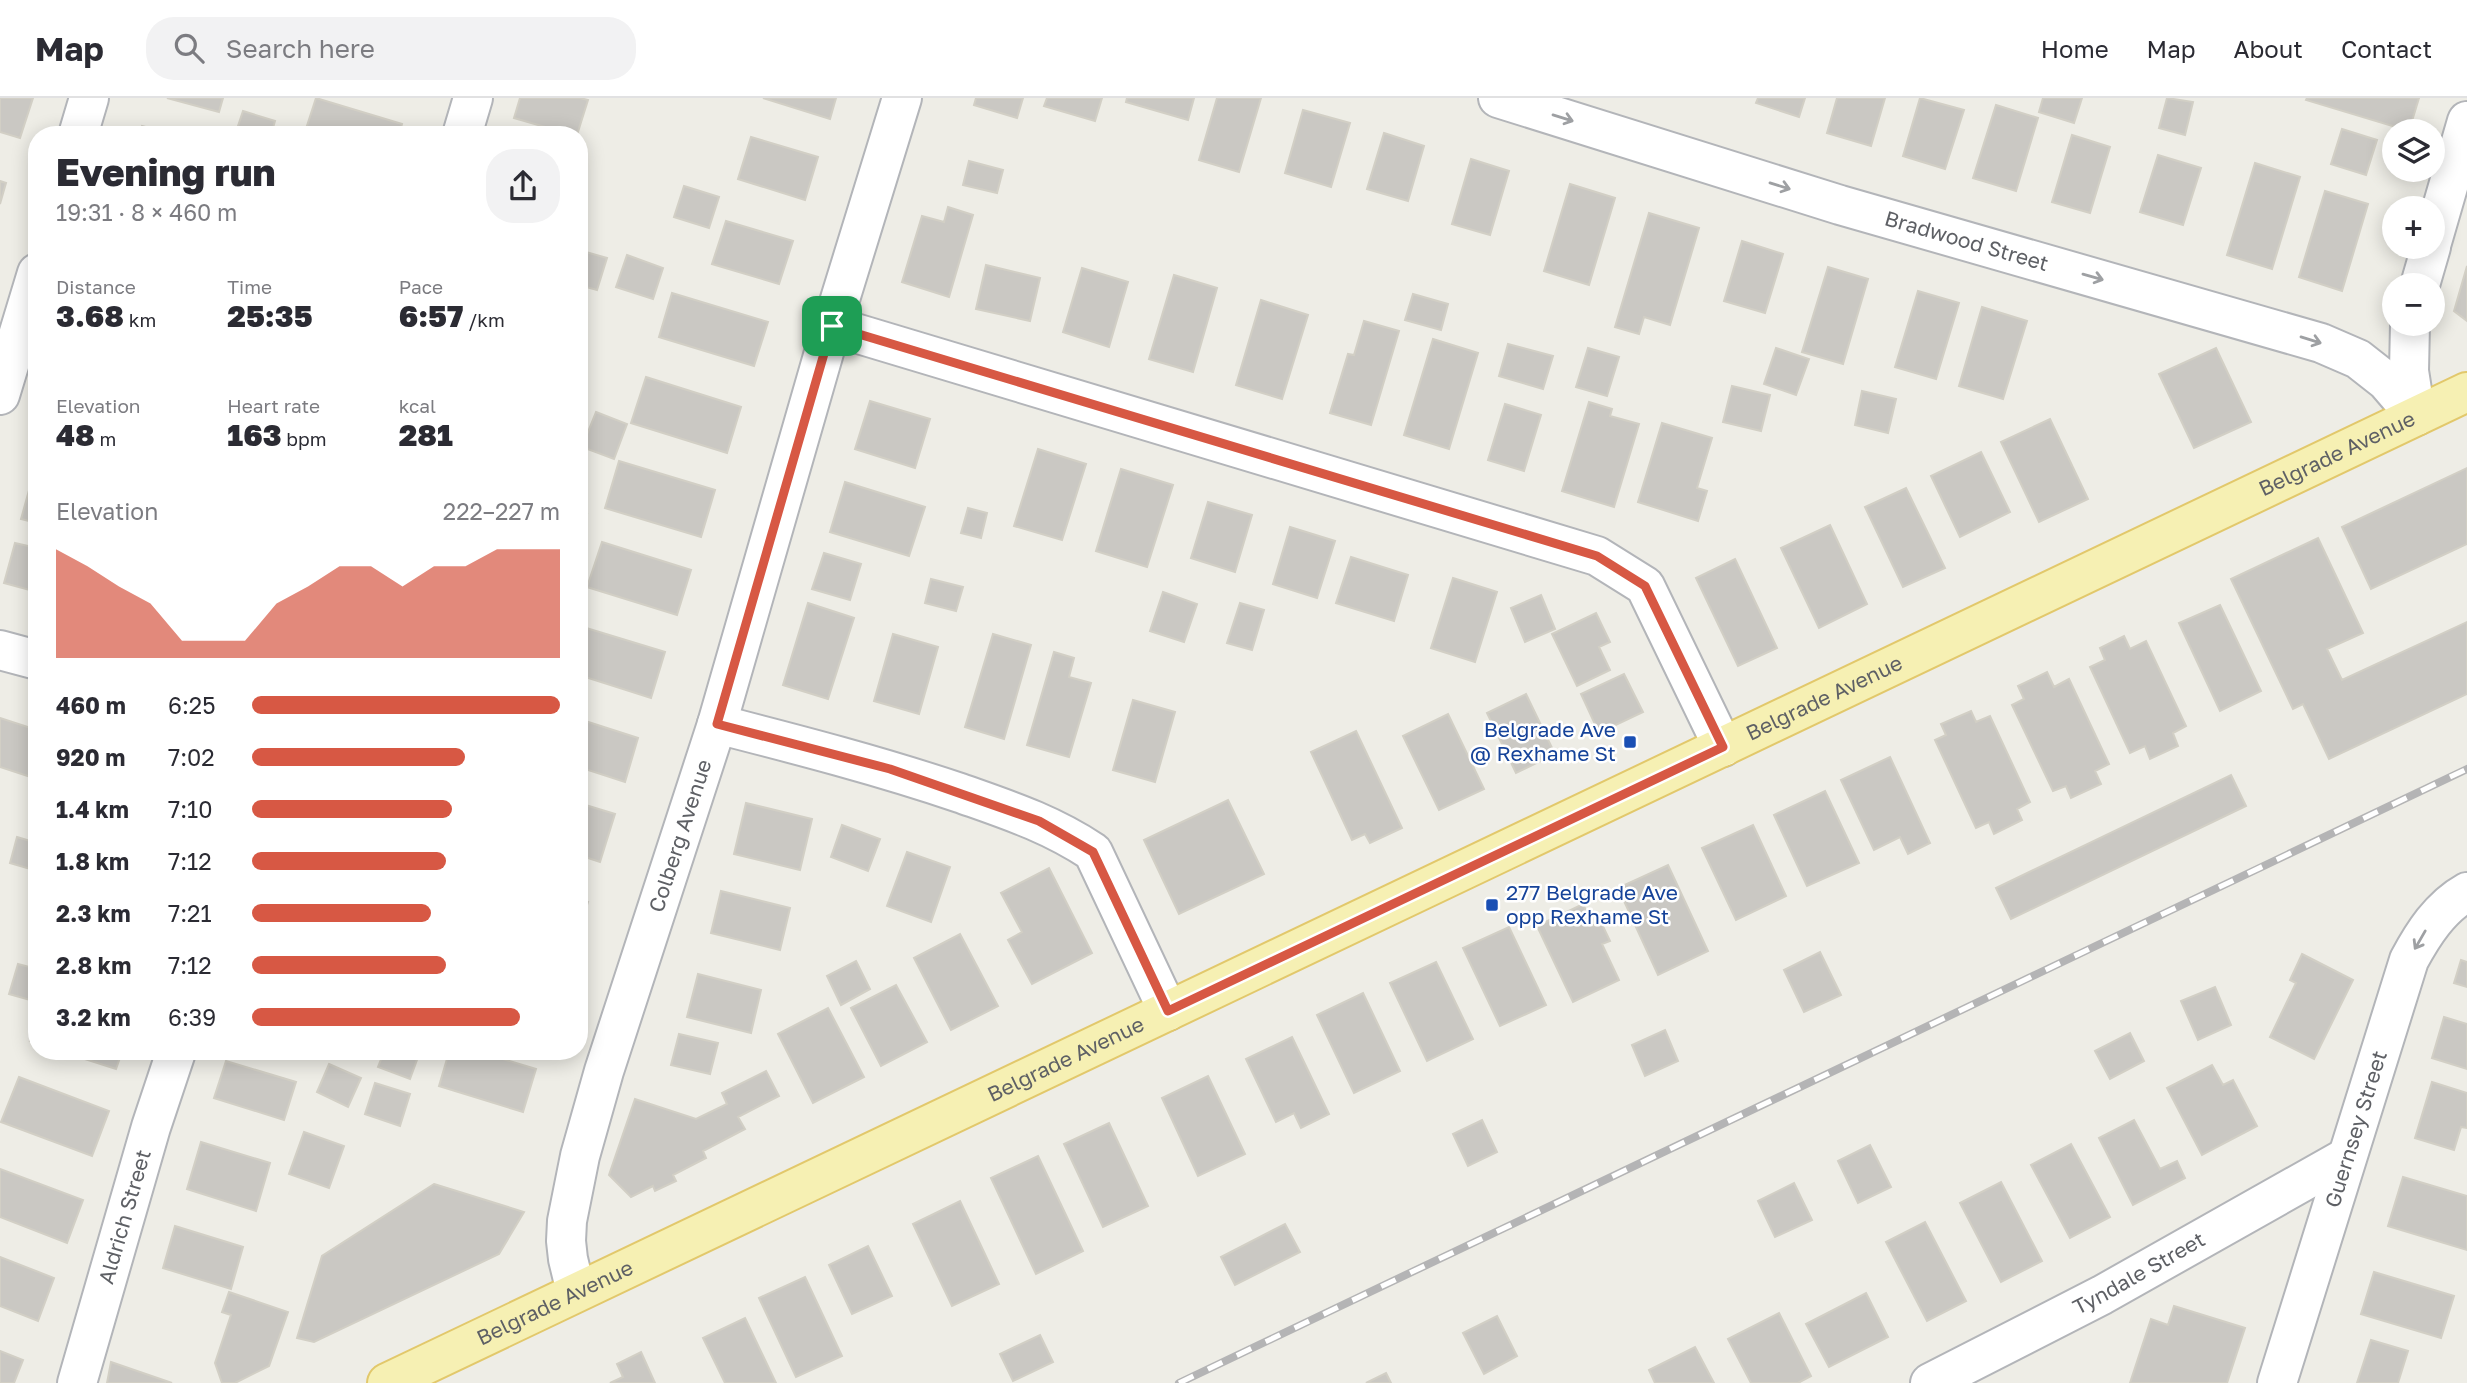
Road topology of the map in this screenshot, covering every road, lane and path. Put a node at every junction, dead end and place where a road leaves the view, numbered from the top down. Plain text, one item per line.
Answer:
1 (89, 98) edge
2 (473, 98) edge
3 (902, 98) edge
4 (1498, 98) edge
5 (2467, 121) edge
6 (81, 126) edge
7 (465, 126) edge
8 (2445, 199) edge
9 (28, 303) edge
10 (832, 326) junction
11 (2410, 336) edge
12 (2467, 392) edge
13 (0, 395) edge
14 (2416, 416) junction
15 (0, 650) edge
16 (28, 658) edge
17 (717, 724) junction
18 (1723, 747) junction
19 (2467, 892) edge
20 (1168, 1011) junction
21 (173, 1060) edge
22 (2345, 1158) junction
23 (576, 1292) junction
24 (77, 1383) edge
25 (387, 1383) edge
26 (1930, 1383) edge
27 (2277, 1383) edge

1 - 6 street
2 - 7 street
3 - 10 street, Colberg Avenue
4 -> 14 street, Bradwood Street
5 - 8 street
9 - 13 street
10 - 17 street, Colberg Avenue
10 - 18 street
11 - 14 street
12 - 14 main road, Belgrade Avenue
14 - 18 main road, Belgrade Avenue
15 - 16 street
17 - 20 street
17 - 23 street, Colberg Avenue
18 - 20 main road, Belgrade Avenue
19 -> 22 street, Guernsey Street
20 - 23 main road, Belgrade Avenue
21 - 24 street, Aldrich Street
22 - 26 street, Tyndale Street
22 - 27 street, Guernsey Street
23 - 25 main road, Belgrade Avenue

